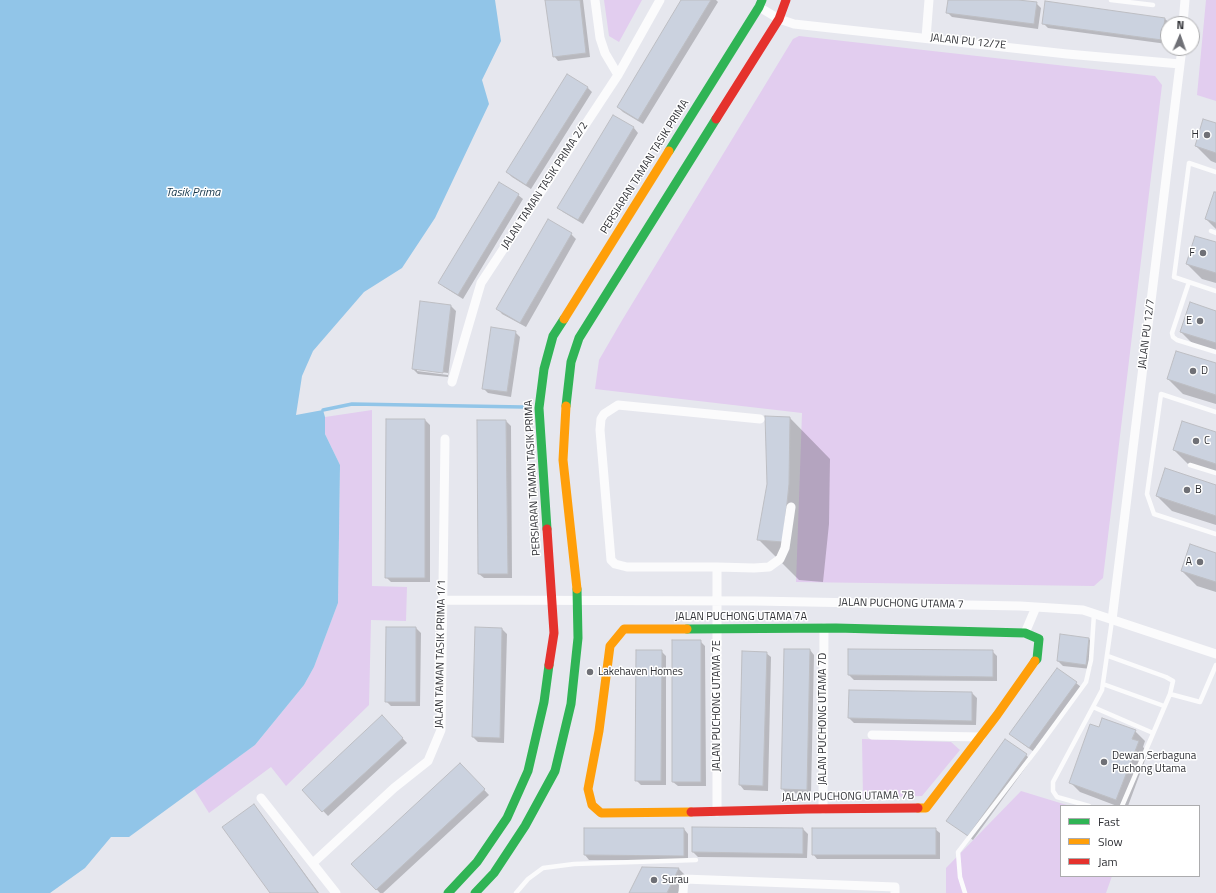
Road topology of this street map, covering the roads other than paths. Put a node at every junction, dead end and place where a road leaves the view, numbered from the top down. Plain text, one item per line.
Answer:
1 (595, 0) edge
2 (660, 0) edge
3 (786, 0) edge
4 (929, 0) edge
5 (1111, 0) edge
6 (1185, 0) edge
7 (760, 4) edge
8 (1153, 5) dead end
9 (1184, 16) edge
10 (779, 19) junction
11 (926, 38) junction
12 (1181, 56) edge
13 (1180, 64) junction
14 (618, 75) junction
15 (1216, 172) edge
16 (1211, 231) dead end
17 (1216, 233) edge
18 (1189, 282) junction
19 (1216, 291) edge
20 (1216, 352) edge
21 (452, 382) dead end
22 (1216, 412) edge
23 (760, 419) dead end
24 (445, 439) dead end
25 (1190, 465) dead end
26 (1216, 473) edge
27 (791, 508) dead end
28 (1216, 534) edge
29 (716, 567) junction
30 (442, 600) junction
31 (552, 600) junction
32 (578, 600) junction
33 (717, 600) junction
34 (1036, 607) junction
35 (1094, 614) junction
36 (1112, 620) junction
37 (824, 628) junction
38 (717, 629) junction
39 (1025, 633) junction
40 (1216, 654) edge
41 (1108, 656) junction
42 (1216, 665) edge
43 (1103, 684) junction
44 (1170, 694) junction
45 (1164, 706) junction
46 (1093, 707) junction
47 (1153, 733) junction
48 (872, 735) dead end
49 (981, 737) junction
50 (588, 789) joint
51 (261, 798) dead end
52 (1085, 805) edge
53 (1122, 805) edge
54 (823, 809) junction
55 (717, 812) junction
56 (696, 860) dead end
57 (313, 863) junction
58 (478, 892) edge
59 (336, 893) edge
60 (448, 893) edge
61 (516, 893) edge
62 (683, 893) edge
63 (895, 893) edge
64 (965, 893) edge

1 - 14 street
2 - 14 street, JALAN TAMAN TASIK PRIMA 2/2
3 - 10 main road
4 - 11 street
5 - 8 lane
6 - 9 street
7 - 10 street, JALAN PU 12/7E
7 - 31 main road, PERSIARAN TAMAN TASIK PRIMA
10 - 11 street, JALAN PU 12/7E
10 - 32 main road
11 - 13 street, JALAN PU 12/7E
12 - 13 street, JALAN PU 12/7
13 - 36 street, JALAN PU 12/7
14 - 21 street, JALAN TAMAN TASIK PRIMA 2/2
15 - 18 lane
16 - 17 lane
18 - 19 lane
18 - 20 lane
22 - 28 lane
23 - 29 street
24 - 30 street, JALAN TAMAN TASIK PRIMA 1/1
25 - 26 lane
27 - 29 street
29 - 33 street, JALAN PUCHONG UTAMA 7E
30 - 31 street, JALAN PUCHONG UTAMA 7
30 - 57 street, JALAN TAMAN TASIK PRIMA 1/1
31 - 32 street, JALAN PUCHONG UTAMA 7
31 - 60 main road, PERSIARAN TAMAN TASIK PRIMA
32 - 33 street, JALAN PUCHONG UTAMA 7
32 - 58 main road
33 - 34 street, JALAN PUCHONG UTAMA 7
33 - 38 street, JALAN PUCHONG UTAMA 7E
34 - 35 street, JALAN PUCHONG UTAMA 7
34 - 39 street
35 - 36 street, JALAN PUCHONG UTAMA 7
35 - 64 lane
36 - 40 street, JALAN PUCHONG UTAMA 7
36 - 41 lane
37 - 38 main road, JALAN PUCHONG UTAMA 7A
37 - 39 main road, JALAN PUCHONG UTAMA 7A
37 - 54 street, JALAN PUCHONG UTAMA 7D
38 - 50 main road, JALAN PUCHONG UTAMA 7A
38 - 55 street, JALAN PUCHONG UTAMA 7E
39 - 49 main road, JALAN PUCHONG UTAMA 7B
41 - 43 lane
41 - 44 lane
42 - 44 lane
43 - 45 lane
43 - 46 lane
44 - 45 lane
45 - 47 lane
46 - 47 lane
46 - 52 lane
47 - 53 lane
48 - 49 street
49 - 54 main road, JALAN PUCHONG UTAMA 7B
50 - 55 main road, JALAN PUCHONG UTAMA 7B
51 - 57 street
54 - 55 main road, JALAN PUCHONG UTAMA 7B
56 - 61 lane
57 - 59 street
62 - 63 street

